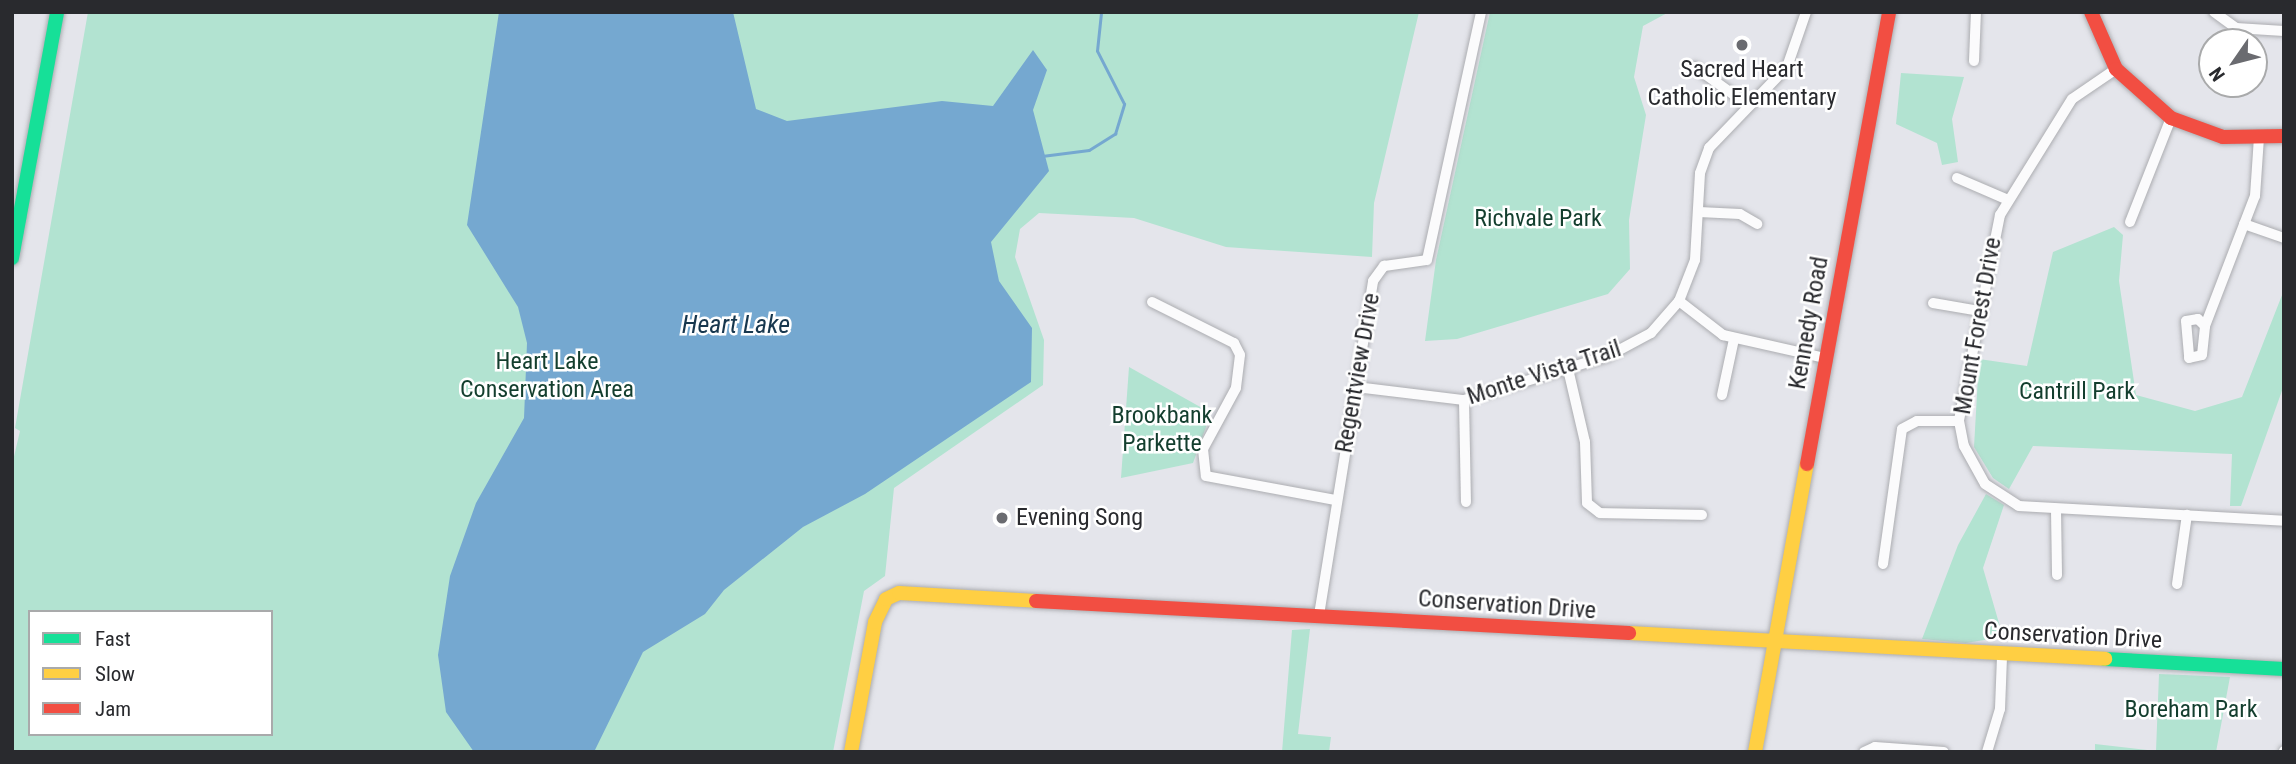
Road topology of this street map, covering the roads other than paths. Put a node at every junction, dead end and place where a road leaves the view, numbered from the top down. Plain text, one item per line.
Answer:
1 (57, 12) edge
2 (1481, 12) edge
3 (1806, 12) edge
4 (1889, 12) edge
5 (1976, 12) edge
6 (2091, 12) edge
7 (2214, 12) edge
8 (2284, 31) edge
9 (1974, 61) dead end
10 (1695, 67) dead end
11 (2116, 69) junction
12 (1748, 105) junction
13 (2171, 118) junction
14 (2284, 136) edge
15 (2259, 137) junction
16 (1957, 178) dead end
17 (2008, 200) junction
18 (1699, 212) junction
19 (2130, 222) dead end
20 (1757, 224) dead end
21 (2244, 224) junction
22 (2284, 238) edge
23 (12, 258) edge
24 (1679, 301) junction
25 (1152, 302) dead end
26 (1933, 303) dead end
27 (1980, 311) junction
28 (2205, 326) dead end
29 (1734, 339) junction
30 (1825, 358) junction
31 (1568, 369) junction
32 (1356, 387) junction
33 (1723, 396) dead end
34 (1464, 400) junction
35 (1959, 421) junction
36 (1336, 500) junction
37 (1466, 502) dead end
38 (2056, 510) junction
39 (1702, 515) dead end
40 (2188, 515) junction
41 (2284, 521) edge
42 (1882, 564) dead end
43 (2057, 575) dead end
44 (2177, 584) dead end
45 (1319, 615) junction
46 (1775, 643) junction
47 (2002, 656) junction
48 (2284, 670) edge
49 (851, 752) edge
50 (1755, 752) edge
51 (1864, 752) edge
52 (1944, 752) edge
53 (1987, 752) edge

1 - 23 street
2 - 32 street, Regentview Drive
3 - 12 street, Monte Vista Trail
4 - 30 street, Kennedy Road
5 - 9 street
6 - 11 street
7 - 8 street
10 - 12 street
11 - 13 street
11 - 17 street, Mount Forest Drive
12 - 18 street, Monte Vista Trail
13 - 15 street
13 - 19 street
14 - 15 street
15 - 21 street
16 - 17 street
17 - 27 street, Mount Forest Drive
18 - 20 street
18 - 24 street, Monte Vista Trail
21 - 22 street
21 - 28 street
24 - 29 street
24 - 31 street, Monte Vista Trail
25 - 36 street
26 - 27 street
27 - 35 street, Mount Forest Drive
29 - 30 street
29 - 33 street
30 - 46 street, Kennedy Road
31 - 34 street, Monte Vista Trail
31 - 39 street
32 - 34 street, Monte Vista Trail
32 - 36 street, Regentview Drive
34 - 37 street
35 - 38 street, Mount Forest Drive
35 - 42 street
36 - 45 street, Regentview Drive
38 - 40 street, Mount Forest Drive
38 - 43 street
40 - 41 street, Mount Forest Drive
40 - 44 street
45 - 46 street, Conservation Drive
45 - 49 street, Conservation Drive
46 - 47 street, Conservation Drive
46 - 50 street, Kennedy Road
47 - 48 street, Conservation Drive
47 - 53 street
51 - 52 street

